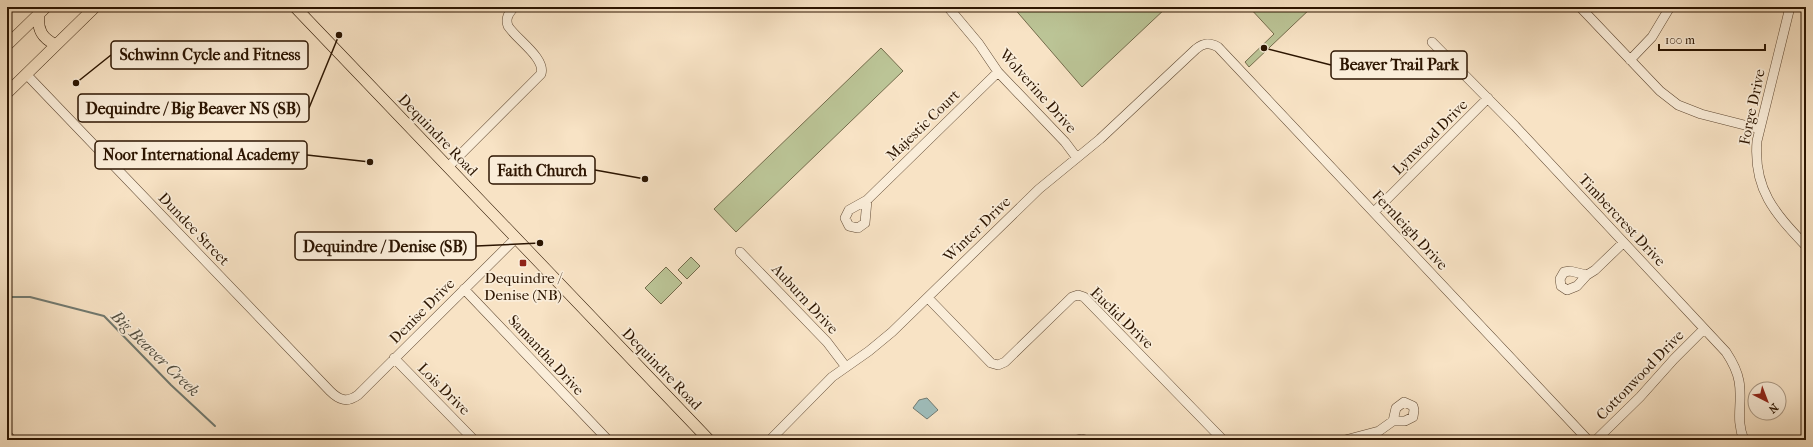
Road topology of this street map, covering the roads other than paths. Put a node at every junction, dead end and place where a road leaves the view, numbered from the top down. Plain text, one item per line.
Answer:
1 (95, 7) edge
2 (295, 7) edge
3 (514, 7) edge
4 (948, 7) edge
5 (1580, 7) edge
6 (1670, 7) edge
7 (1790, 7) edge
8 (43, 11) edge
9 (1432, 42) dead end
10 (1208, 44) joint
11 (7, 45) edge
12 (56, 45) junction
13 (1630, 60) junction
14 (998, 72) junction
15 (26, 74) junction
16 (7, 93) edge
17 (1488, 98) junction
18 (1760, 129) junction
19 (1077, 158) junction
20 (448, 166) junction
21 (867, 200) dead end
22 (1374, 212) junction
23 (516, 238) junction
24 (1623, 243) junction
25 (1806, 246) edge
26 (740, 252) dead end
27 (1587, 275) dead end
28 (464, 289) junction
29 (928, 298) junction
30 (1704, 329) junction
31 (394, 358) junction
32 (846, 367) junction
33 (345, 400) joint
34 (1393, 421) dead end
35 (7, 435) edge
36 (12, 440) edge
37 (474, 440) edge
38 (608, 440) edge
39 (709, 440) edge
40 (770, 440) edge
41 (1077, 440) edge
42 (1086, 440) edge
43 (1223, 440) edge
44 (1344, 440) edge
45 (1588, 440) edge
46 (1596, 440) edge
47 (1744, 440) edge

1 - 12 main road
2 - 20 main road, Dequindre Road
3 - 20 street
4 - 14 street, Wolverine Drive
5 - 13 street
6 - 13 street
7 - 18 street, Forge Drive
8 - 11 main road
8 - 12 main road
9 - 17 street, Timbercrest Drive
10 - 19 street, Winter Drive
10 - 22 street, Fernleigh Drive
12 - 15 main road
13 - 18 street
14 - 19 street, Wolverine Drive
14 - 21 street, Majestic Court
15 - 16 main road
15 - 33 street, Dundee Street
17 - 22 street, Lynwood Drive
17 - 24 street, Timbercrest Drive
18 - 25 street, Forge Drive
19 - 29 street, Winter Drive
20 - 23 main road, Dequindre Road
22 - 45 street, Fernleigh Drive
23 - 28 street, Denise Drive
23 - 39 main road, Dequindre Road
24 - 27 street
24 - 30 street, Timbercrest Drive
26 - 32 street, Auburn Drive
28 - 31 street, Denise Drive
28 - 38 street, Samantha Drive
29 - 32 street, Winter Drive
29 - 43 street, Euclid Drive
30 - 46 street, Cottonwood Drive
30 - 47 street, Timbercrest Drive
31 - 33 street, Denise Drive
31 - 37 street, Lois Drive
32 - 40 street, Winter Drive
34 - 44 street
35 - 36 street
41 - 42 street

